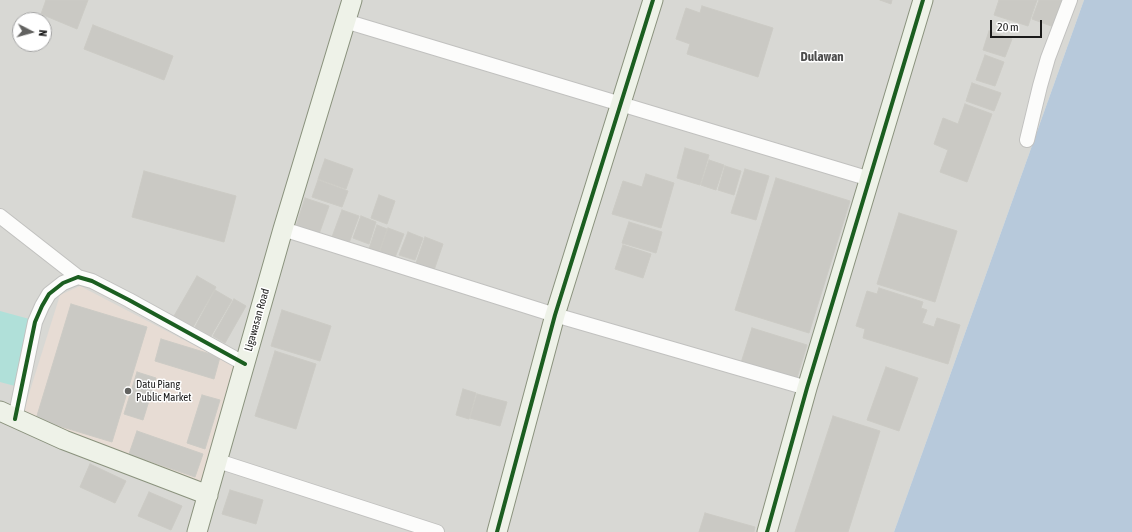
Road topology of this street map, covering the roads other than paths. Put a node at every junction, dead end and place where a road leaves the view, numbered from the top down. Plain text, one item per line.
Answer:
1 (352, 0) edge
2 (653, 0) edge
3 (923, 0) edge
4 (1070, 0) edge
5 (345, 21) junction
6 (621, 104) junction
7 (1027, 140) dead end
8 (870, 179) junction
9 (0, 216) edge
10 (283, 230) junction
11 (78, 277) junction
12 (555, 315) junction
13 (245, 364) junction
14 (807, 388) junction
15 (7, 415) edge
16 (218, 461) junction
17 (208, 495) junction
18 (197, 532) edge
19 (437, 532) edge
20 (497, 532) edge
21 (767, 532) edge

1 - 5 street, Ligawasan Road
2 - 6 street
3 - 8 street
4 - 7 street
5 - 6 street
5 - 10 street, Ligawasan Road
6 - 8 street
6 - 12 street
8 - 14 street
9 - 11 street
10 - 12 street
10 - 13 street, Ligawasan Road
11 - 13 street
11 - 15 street
12 - 14 street
12 - 20 street
13 - 16 street, Ligawasan Road
14 - 21 street
15 - 17 street
16 - 17 street, Ligawasan Road
16 - 19 street
17 - 18 street, Ligawasan Road

